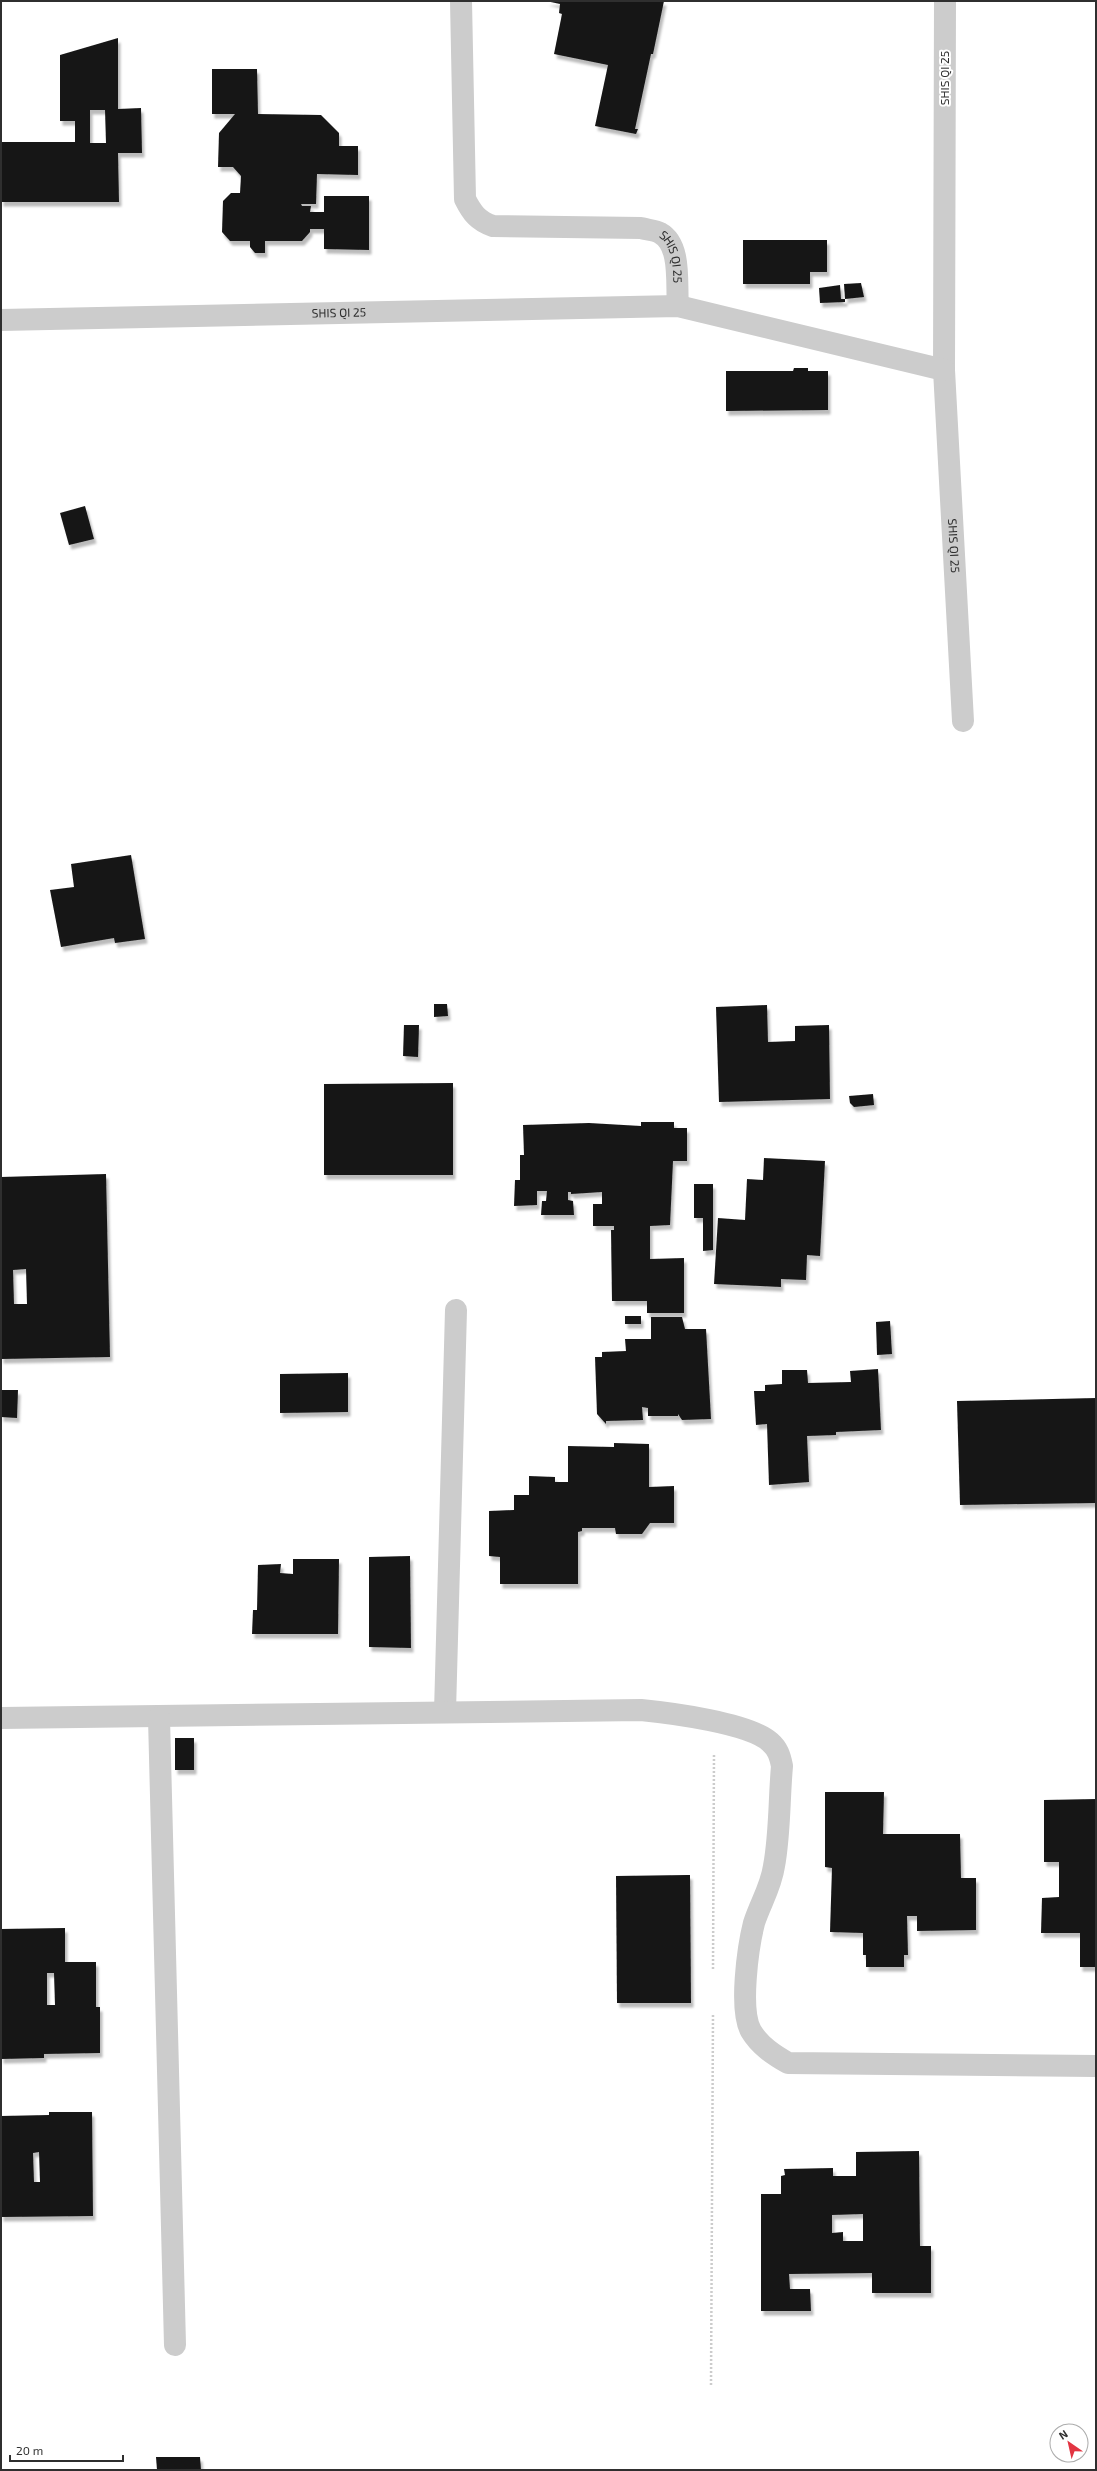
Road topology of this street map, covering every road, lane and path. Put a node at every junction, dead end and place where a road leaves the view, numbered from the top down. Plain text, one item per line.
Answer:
1 (461, 1) edge
2 (945, 1) edge
3 (678, 306) junction
4 (1, 320) edge
5 (944, 370) junction
6 (963, 721) dead end
7 (456, 1310) dead end
8 (445, 1712) junction
9 (1, 1718) edge
10 (159, 1718) junction
11 (715, 1722) junction
12 (713, 1977) dead end
13 (713, 2009) dead end
14 (1096, 2066) edge
15 (175, 2345) dead end
16 (711, 2385) dead end

1 - 3 street, SHIS QI 25
2 - 5 street, SHIS QI 25
3 - 4 street, SHIS QI 25
3 - 5 street, SHIS QI 25
5 - 6 street, SHIS QI 25
7 - 8 street
8 - 10 street
8 - 11 street
9 - 10 street
10 - 15 street
11 - 12 path
11 - 14 street
13 - 16 path

